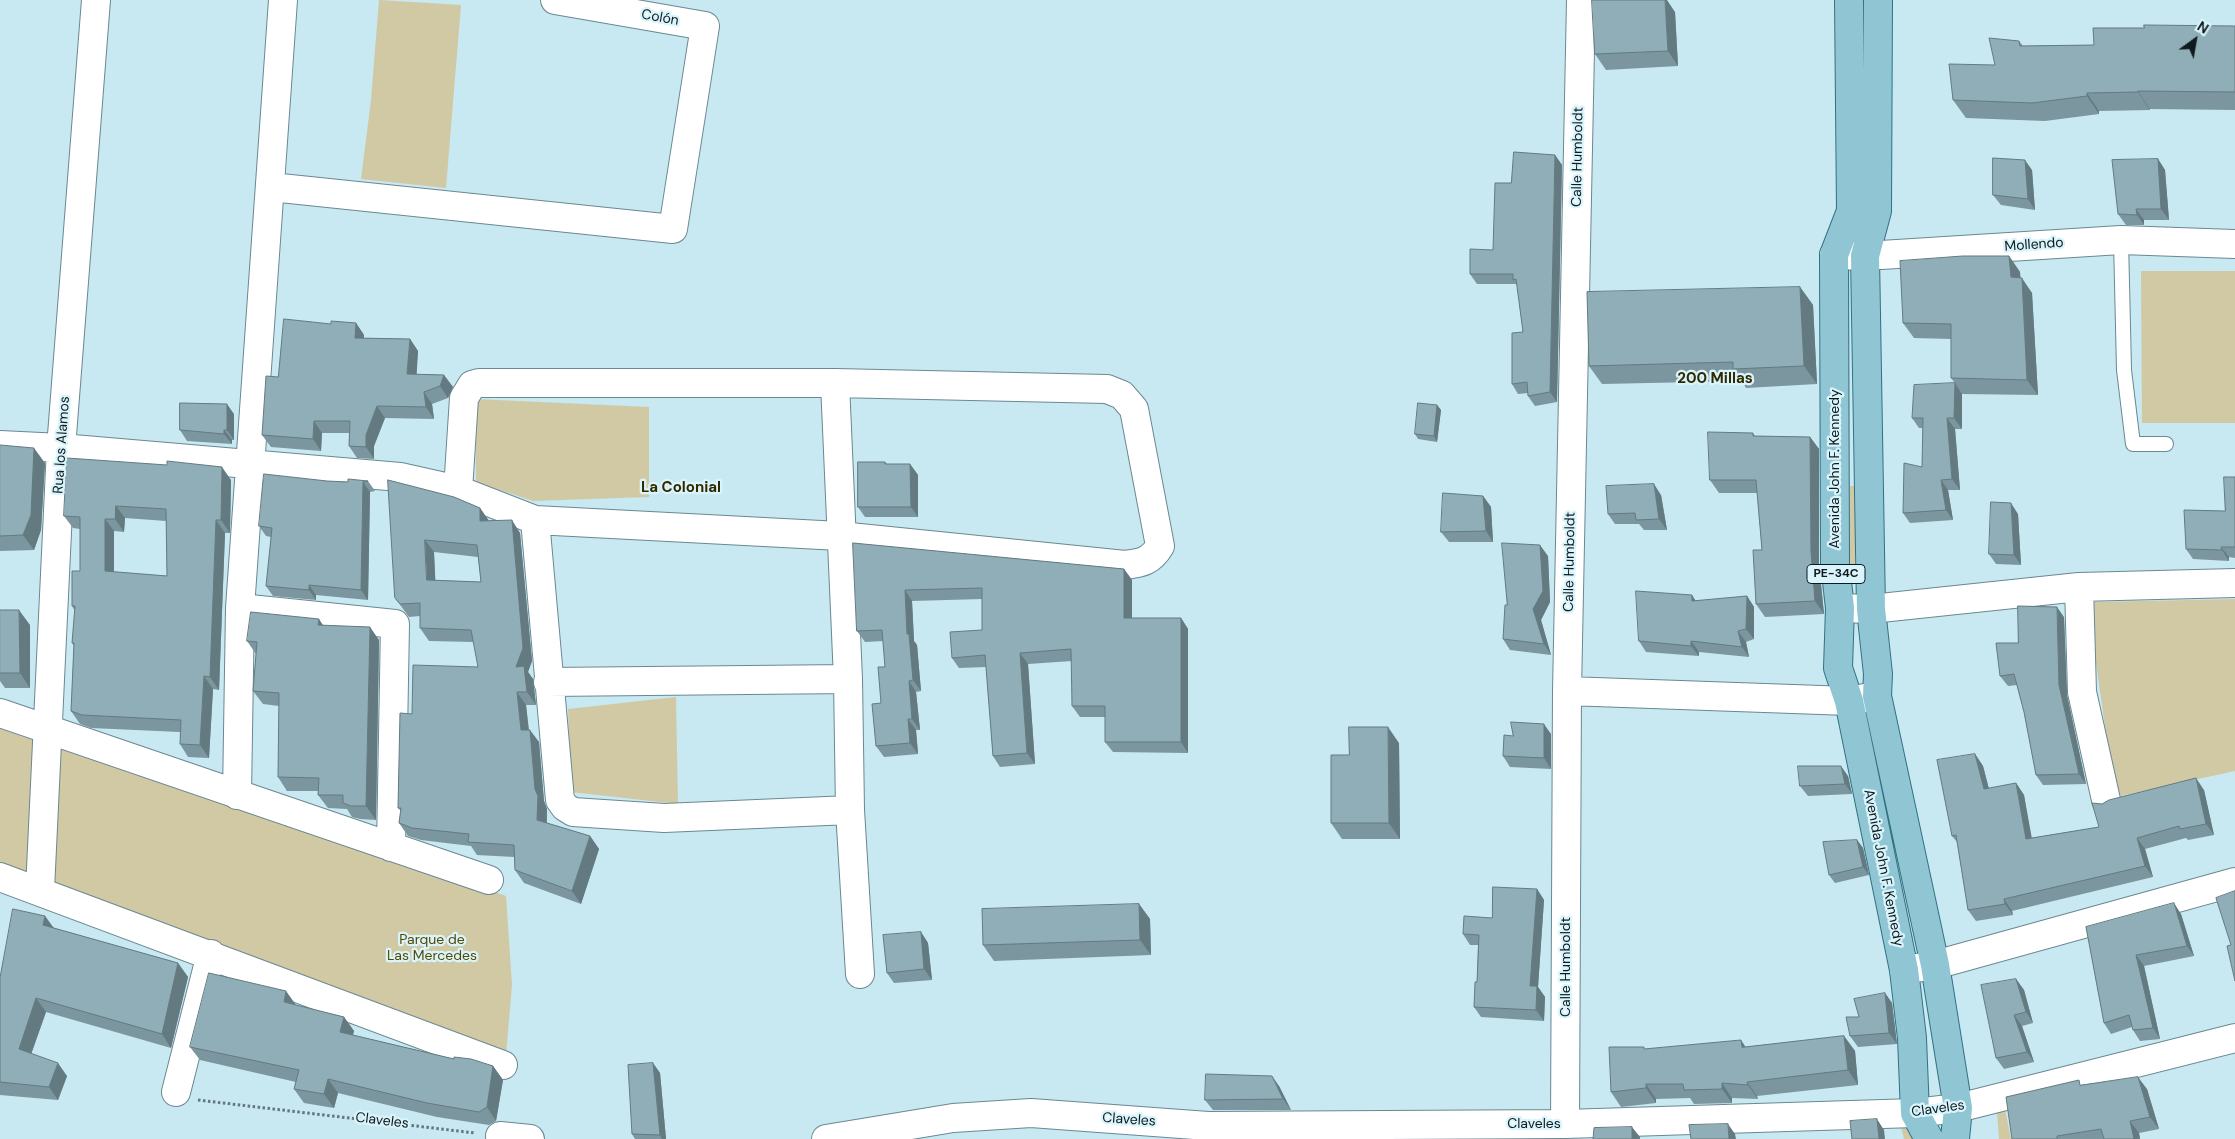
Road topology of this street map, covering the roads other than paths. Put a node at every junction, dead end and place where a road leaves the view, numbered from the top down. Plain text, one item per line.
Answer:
1 (96, 0) edge
2 (283, 0) edge
3 (555, 0) edge
4 (1582, 0) edge
5 (1849, 0) edge
6 (1878, 0) edge
7 (1850, 78) junction
8 (1877, 78) junction
9 (271, 187) junction
10 (2120, 240) junction
11 (2235, 244) edge
12 (1834, 255) junction
13 (1865, 256) junction
14 (835, 383) junction
15 (2166, 444) dead end
16 (0, 445) edge
17 (60, 448) junction
18 (249, 464) junction
19 (458, 490) junction
20 (535, 520) junction
21 (840, 536) junction
22 (2235, 583) edge
23 (2078, 587) junction
24 (240, 608) junction
25 (1840, 608) junction
26 (1871, 609) junction
27 (848, 680) junction
28 (548, 682) junction
29 (1567, 691) junction
30 (1877, 696) junction
31 (1849, 701) junction
32 (0, 714) edge
33 (49, 730) junction
34 (237, 795) junction
35 (2106, 800) edge
36 (850, 810) junction
37 (392, 847) junction
38 (0, 877) edge
39 (489, 880) dead end
40 (2235, 882) edge
41 (40, 890) junction
42 (211, 954) junction
43 (1935, 965) junction
44 (1904, 970) junction
45 (860, 974) dead end
46 (2235, 1038) edge
47 (503, 1065) dead end
48 (187, 1096) road end
49 (1958, 1108) junction
50 (1915, 1113) junction
51 (1565, 1124) junction
52 (933, 1130) edge
53 (500, 1136) road end
54 (530, 1139) edge
55 (826, 1139) edge
56 (1929, 1139) edge
57 (1954, 1139) edge

1 - 17 street, Rua los Alamos
2 - 9 street
3 - 9 street, Colón
4 - 29 street, Calle Humboldt
5 - 7 main road, Avenida John F. Kennedy / PE-34C
6 - 8 main road, Avenida John F. Kennedy / PE-34C
7 - 8 main road
7 - 12 main road, Avenida John F. Kennedy / PE-34C
8 - 13 main road, Avenida John F. Kennedy / PE-34C
9 - 18 street
10 - 11 street, Mollendo
10 - 13 street, Mollendo
10 - 15 lane
12 - 13 street, Mollendo
12 - 25 main road, Avenida John F. Kennedy / PE-34C
13 - 26 main road, Avenida John F. Kennedy / PE-34C
14 - 19 street
14 - 21 street
14 - 21 street
16 - 17 street
17 - 18 street
17 - 33 street, Rua los Alamos
18 - 19 street
18 - 24 street
19 - 20 street
20 - 21 street
20 - 28 street
21 - 27 street
22 - 23 street
23 - 26 street
23 - 35 street
24 - 34 street
24 - 37 street
25 - 26 street
25 - 31 main road, Avenida John F. Kennedy / PE-34C
26 - 30 main road, Avenida John F. Kennedy / PE-34C
27 - 28 street
27 - 36 street
28 - 36 street
29 - 31 street
29 - 51 street, Calle Humboldt
30 - 31 street
30 - 43 main road, Avenida John F. Kennedy / PE-34C
31 - 44 main road, Avenida John F. Kennedy / PE-34C
32 - 33 street
33 - 34 street
33 - 41 street, Rua los Alamos
34 - 37 street
36 - 45 street
37 - 39 street
38 - 41 street
40 - 43 street
41 - 42 street
42 - 47 street
42 - 48 street
43 - 44 street
43 - 49 main road, Avenida John F. Kennedy / PE-34C
44 - 50 main road, Avenida John F. Kennedy / PE-34C
46 - 49 street, Claveles
49 - 50 street, Claveles
49 - 57 main road, Avenida John F. Kennedy / PE-34C
50 - 51 street, Claveles
50 - 56 main road, Avenida John F. Kennedy / PE-34C
51 - 52 street, Claveles
52 - 55 street, Claveles
53 - 54 street

